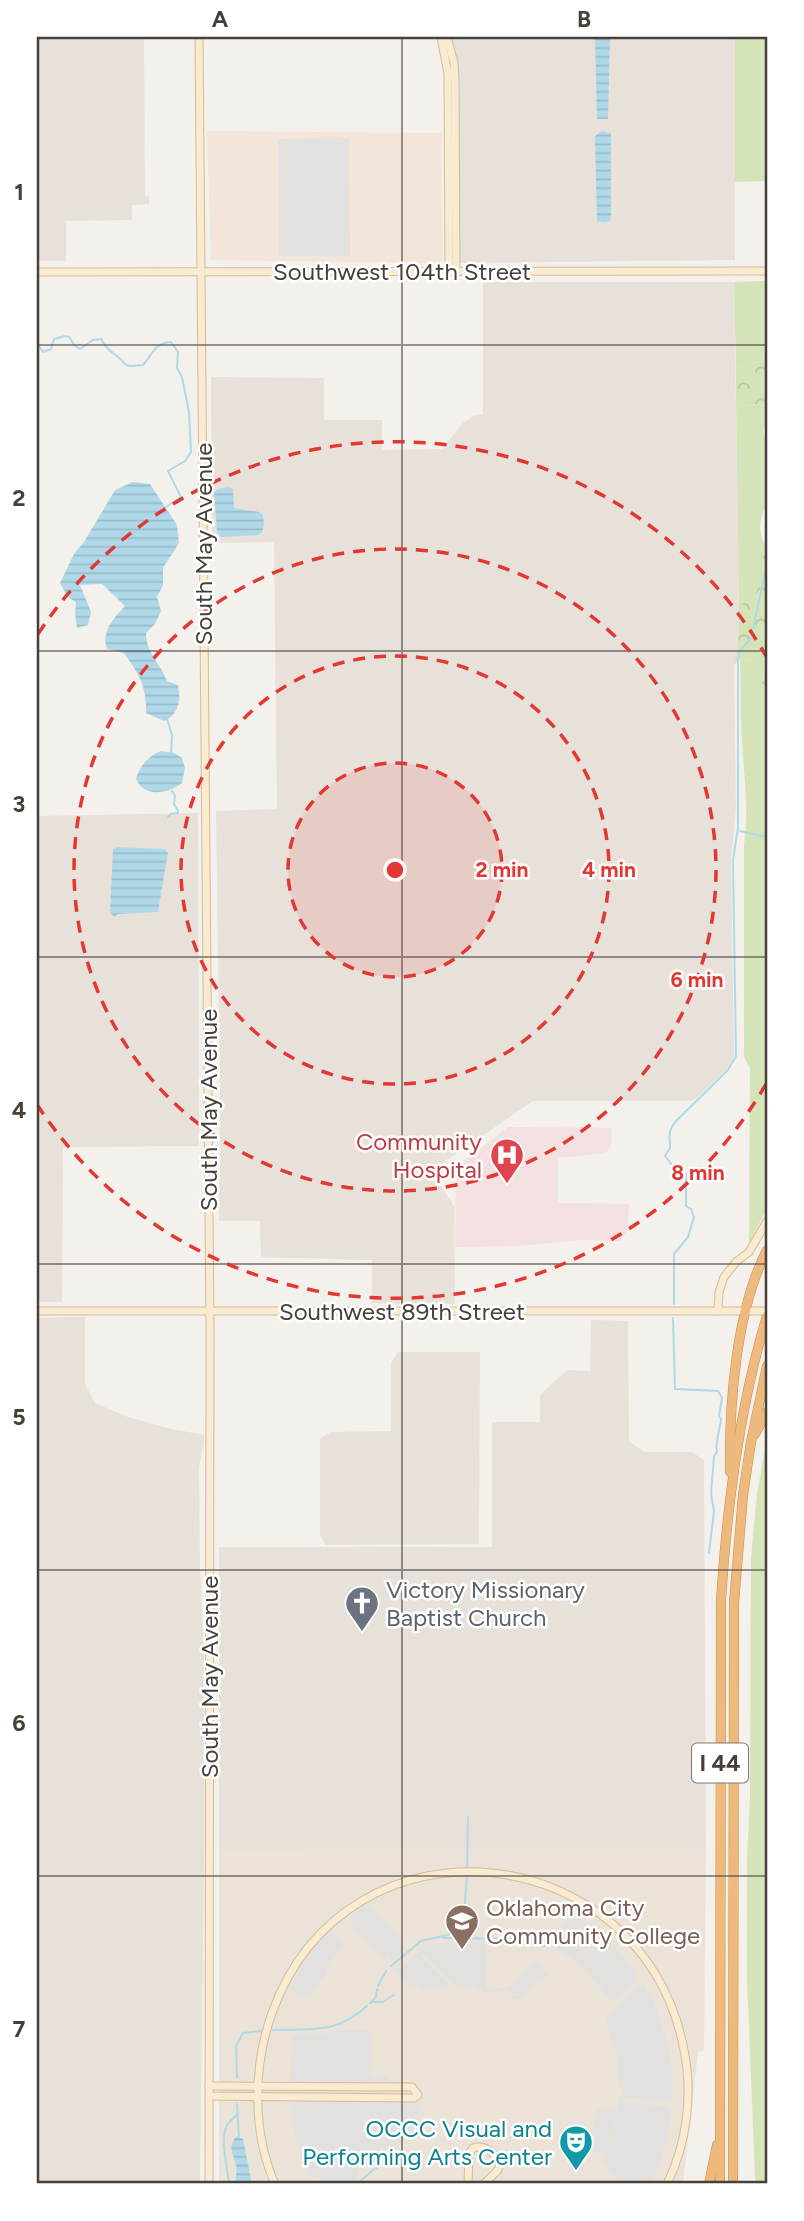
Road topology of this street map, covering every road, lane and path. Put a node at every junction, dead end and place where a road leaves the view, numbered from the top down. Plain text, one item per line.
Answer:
1 (199, 37) edge
2 (441, 37) edge
3 (447, 37) edge
4 (453, 271) junction
5 (767, 271) edge
6 (37, 272) edge
7 (200, 272) junction
8 (767, 1221) edge
9 (767, 1250) edge
10 (209, 1310) junction
11 (37, 1311) edge
12 (718, 1311) junction
13 (745, 1311) junction
14 (767, 1314) edge
15 (767, 1366) edge
16 (767, 1412) edge
17 (751, 1442) junction
18 (730, 1499) junction
19 (209, 2085) junction
20 (246, 2086) junction
21 (259, 2086) junction
22 (209, 2096) junction
23 (246, 2097) junction
24 (259, 2097) junction
25 (733, 2127) junction
26 (720, 2131) junction
27 (209, 2184) edge
28 (275, 2184) edge
29 (468, 2184) edge
30 (484, 2184) edge
31 (667, 2184) edge
32 (709, 2184) edge
33 (720, 2184) edge
34 (733, 2184) edge
35 (740, 2184) edge

1 - 7 main road, South May Avenue
2 - 4 main road
3 - 4 main road
4 - 5 main road, Southwest 104th Street
4 - 7 main road, Southwest 104th Street
6 - 7 main road, Southwest 104th Street
7 - 10 main road, South May Avenue
8 - 12 main road
9 - 13 highway
10 - 11 main road, Southwest 89th Street
10 - 12 main road, Southwest 89th Street
10 - 19 main road, South May Avenue
12 - 13 main road, Southwest 89th Street
13 - 14 main road, Southwest 89th Street
13 - 18 highway
14 - 18 highway, I 44
15 - 17 highway, I 44
16 - 17 highway
17 - 25 highway, I 44
18 - 26 highway, I 44
19 - 20 main road
19 - 22 main road, South May Avenue
20 - 21 main road
20 - 23 main road
21 - 24 main road
21 - 24 main road
21 - 31 main road
22 - 23 main road
22 - 27 main road, South May Avenue
23 - 24 main road
24 - 28 main road
25 - 34 highway, I 44
25 - 35 highway
26 - 32 highway
26 - 33 highway, I 44
29 - 30 main road

